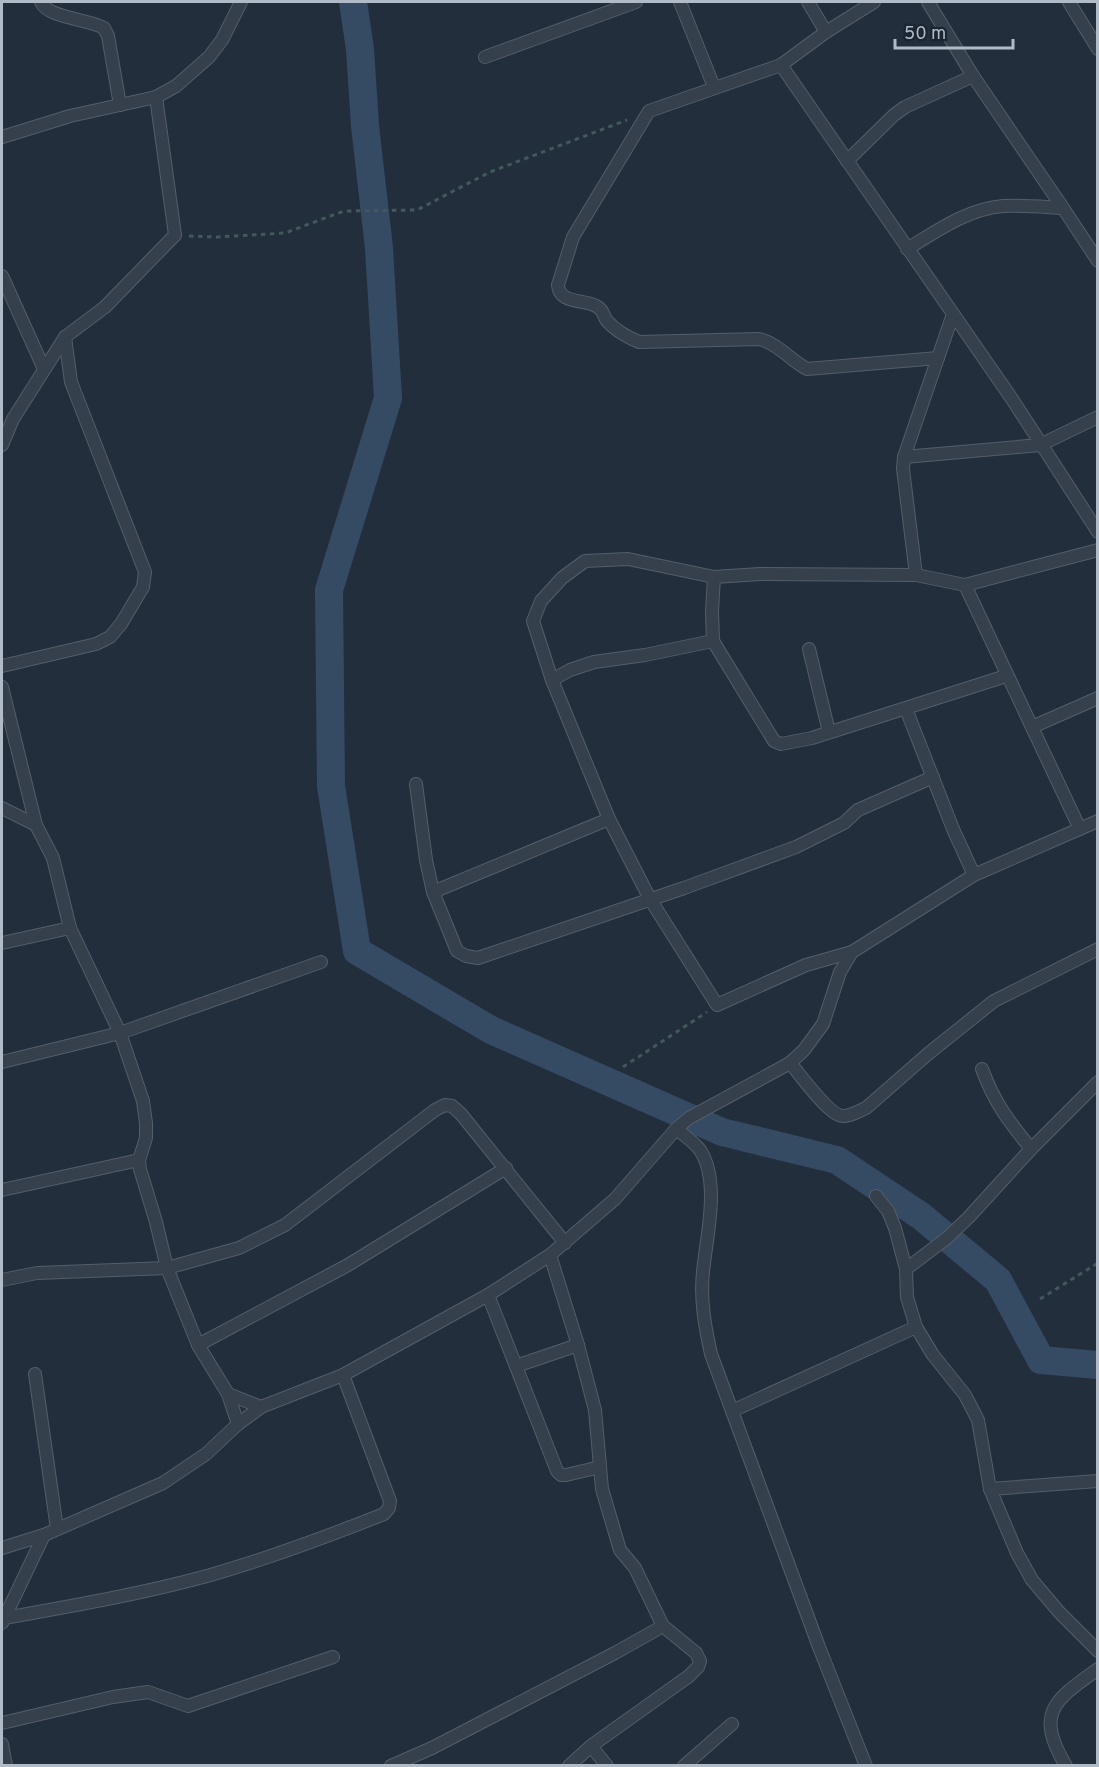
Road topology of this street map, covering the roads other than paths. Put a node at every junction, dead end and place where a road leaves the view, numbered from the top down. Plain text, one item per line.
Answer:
1 (41, 2) edge
2 (241, 2) edge
3 (636, 2) edge
4 (680, 2) edge
5 (808, 2) edge
6 (874, 2) edge
7 (928, 2) edge
8 (1069, 2) edge
9 (825, 32) junction
10 (1098, 49) edge
11 (485, 57) dead end
12 (781, 65) junction
13 (973, 76) junction
14 (714, 87) junction
15 (156, 97) junction
16 (120, 105) junction
17 (2, 137) edge
18 (847, 161) junction
19 (1063, 208) junction
20 (907, 249) junction
21 (1097, 258) edge
22 (2, 276) edge
23 (953, 314) junction
24 (65, 337) junction
25 (938, 358) junction
26 (44, 369) junction
27 (1098, 417) edge
28 (2, 445) edge
29 (1040, 445) junction
30 (904, 457) junction
31 (1098, 532) edge
32 (1098, 550) edge
33 (916, 575) junction
34 (714, 577) junction
35 (965, 585) junction
36 (713, 641) junction
37 (809, 649) dead end
38 (2, 666) edge
39 (1006, 676) junction
40 (552, 680) junction
41 (2, 687) edge
42 (1098, 698) edge
43 (906, 709) junction
44 (1032, 727) junction
45 (829, 732) junction
46 (933, 777) junction
47 (416, 784) dead end
48 (2, 808) edge
49 (609, 819) junction
50 (1098, 821) edge
51 (36, 825) junction
52 (1080, 830) junction
53 (974, 875) junction
54 (433, 892) junction
55 (650, 899) junction
56 (70, 928) junction
57 (2, 943) edge
58 (1098, 948) edge
59 (852, 952) junction
60 (321, 962) dead end
61 (120, 1033) junction
62 (2, 1062) edge
63 (790, 1063) junction
64 (982, 1069) dead end
65 (1098, 1082) edge
66 (676, 1129) junction
67 (1031, 1149) junction
68 (139, 1160) junction
69 (506, 1168) junction
70 (2, 1190) edge
71 (876, 1196) dead end
72 (565, 1243) junction
73 (550, 1255) junction
74 (167, 1268) junction
75 (906, 1269) junction
76 (2, 1280) edge
77 (488, 1295) junction
78 (916, 1327) junction
79 (198, 1345) junction
80 (579, 1345) junction
81 (516, 1366) junction
82 (35, 1374) dead end
83 (344, 1375) junction
84 (228, 1394) junction
85 (261, 1407) junction
86 (732, 1411) junction
87 (238, 1424) junction
88 (600, 1467) junction
89 (1098, 1481) edge
90 (990, 1489) junction
91 (57, 1529) junction
92 (44, 1535) junction
93 (2, 1548) edge
94 (3, 1621) edge
95 (663, 1626) junction
96 (1098, 1652) edge
97 (333, 1657) dead end
98 (1098, 1669) edge
99 (2, 1724) edge
100 (732, 1724) dead end
101 (2, 1744) edge
102 (591, 1746) junction
103 (6, 1766) edge
104 (391, 1766) edge
105 (569, 1766) edge
106 (607, 1766) edge
107 (684, 1766) edge
108 (866, 1766) edge
109 (1066, 1766) edge

1 - 16 street
2 - 15 street
3 - 11 street
4 - 14 street
5 - 9 street
6 - 9 street
7 - 13 street
8 - 10 street
9 - 12 street
12 - 14 street
12 - 18 street
13 - 18 street
13 - 19 street
14 - 25 street
15 - 16 street
15 - 24 street
16 - 17 street
18 - 20 street
19 - 20 street
19 - 21 street
20 - 23 street
22 - 26 street
23 - 25 street
23 - 29 street
24 - 26 street
24 - 38 street
25 - 30 street
26 - 28 street
27 - 29 street
29 - 30 street
29 - 31 street
30 - 33 street
32 - 35 street
33 - 34 street
33 - 35 street
34 - 36 street
34 - 40 street
35 - 39 street
36 - 40 street
36 - 45 street
37 - 45 street
39 - 43 street
39 - 44 street
40 - 49 street
41 - 51 street
42 - 44 street
43 - 45 street
43 - 46 street
44 - 52 street
46 - 53 street
46 - 55 street
47 - 54 street
48 - 51 street
49 - 54 street
49 - 55 street
50 - 52 street
51 - 56 street
52 - 53 street
53 - 59 street
54 - 55 street
55 - 59 street
56 - 57 street
56 - 61 street
58 - 63 street
59 - 63 street
60 - 61 street
61 - 62 street
61 - 68 street
63 - 66 street
64 - 67 street
65 - 67 street
66 - 72 street
66 - 86 street
67 - 75 street
68 - 70 street
68 - 74 street
69 - 72 street
69 - 74 street
69 - 79 street
71 - 75 street
72 - 73 street
73 - 77 street
73 - 80 street
74 - 76 street
74 - 79 street
75 - 78 street
77 - 81 street
77 - 83 street
78 - 86 street
78 - 90 street
79 - 84 street
80 - 81 street
80 - 88 street
81 - 88 street
82 - 91 street
83 - 85 street
83 - 94 street
84 - 85 street
84 - 87 street
85 - 87 street
86 - 108 street
87 - 91 street
88 - 95 street
89 - 90 street
90 - 96 street
91 - 92 street
92 - 93 street
92 - 94 street
95 - 102 street
95 - 104 street
97 - 99 street
98 - 109 street
100 - 107 street
101 - 103 street
102 - 105 street
102 - 106 street

